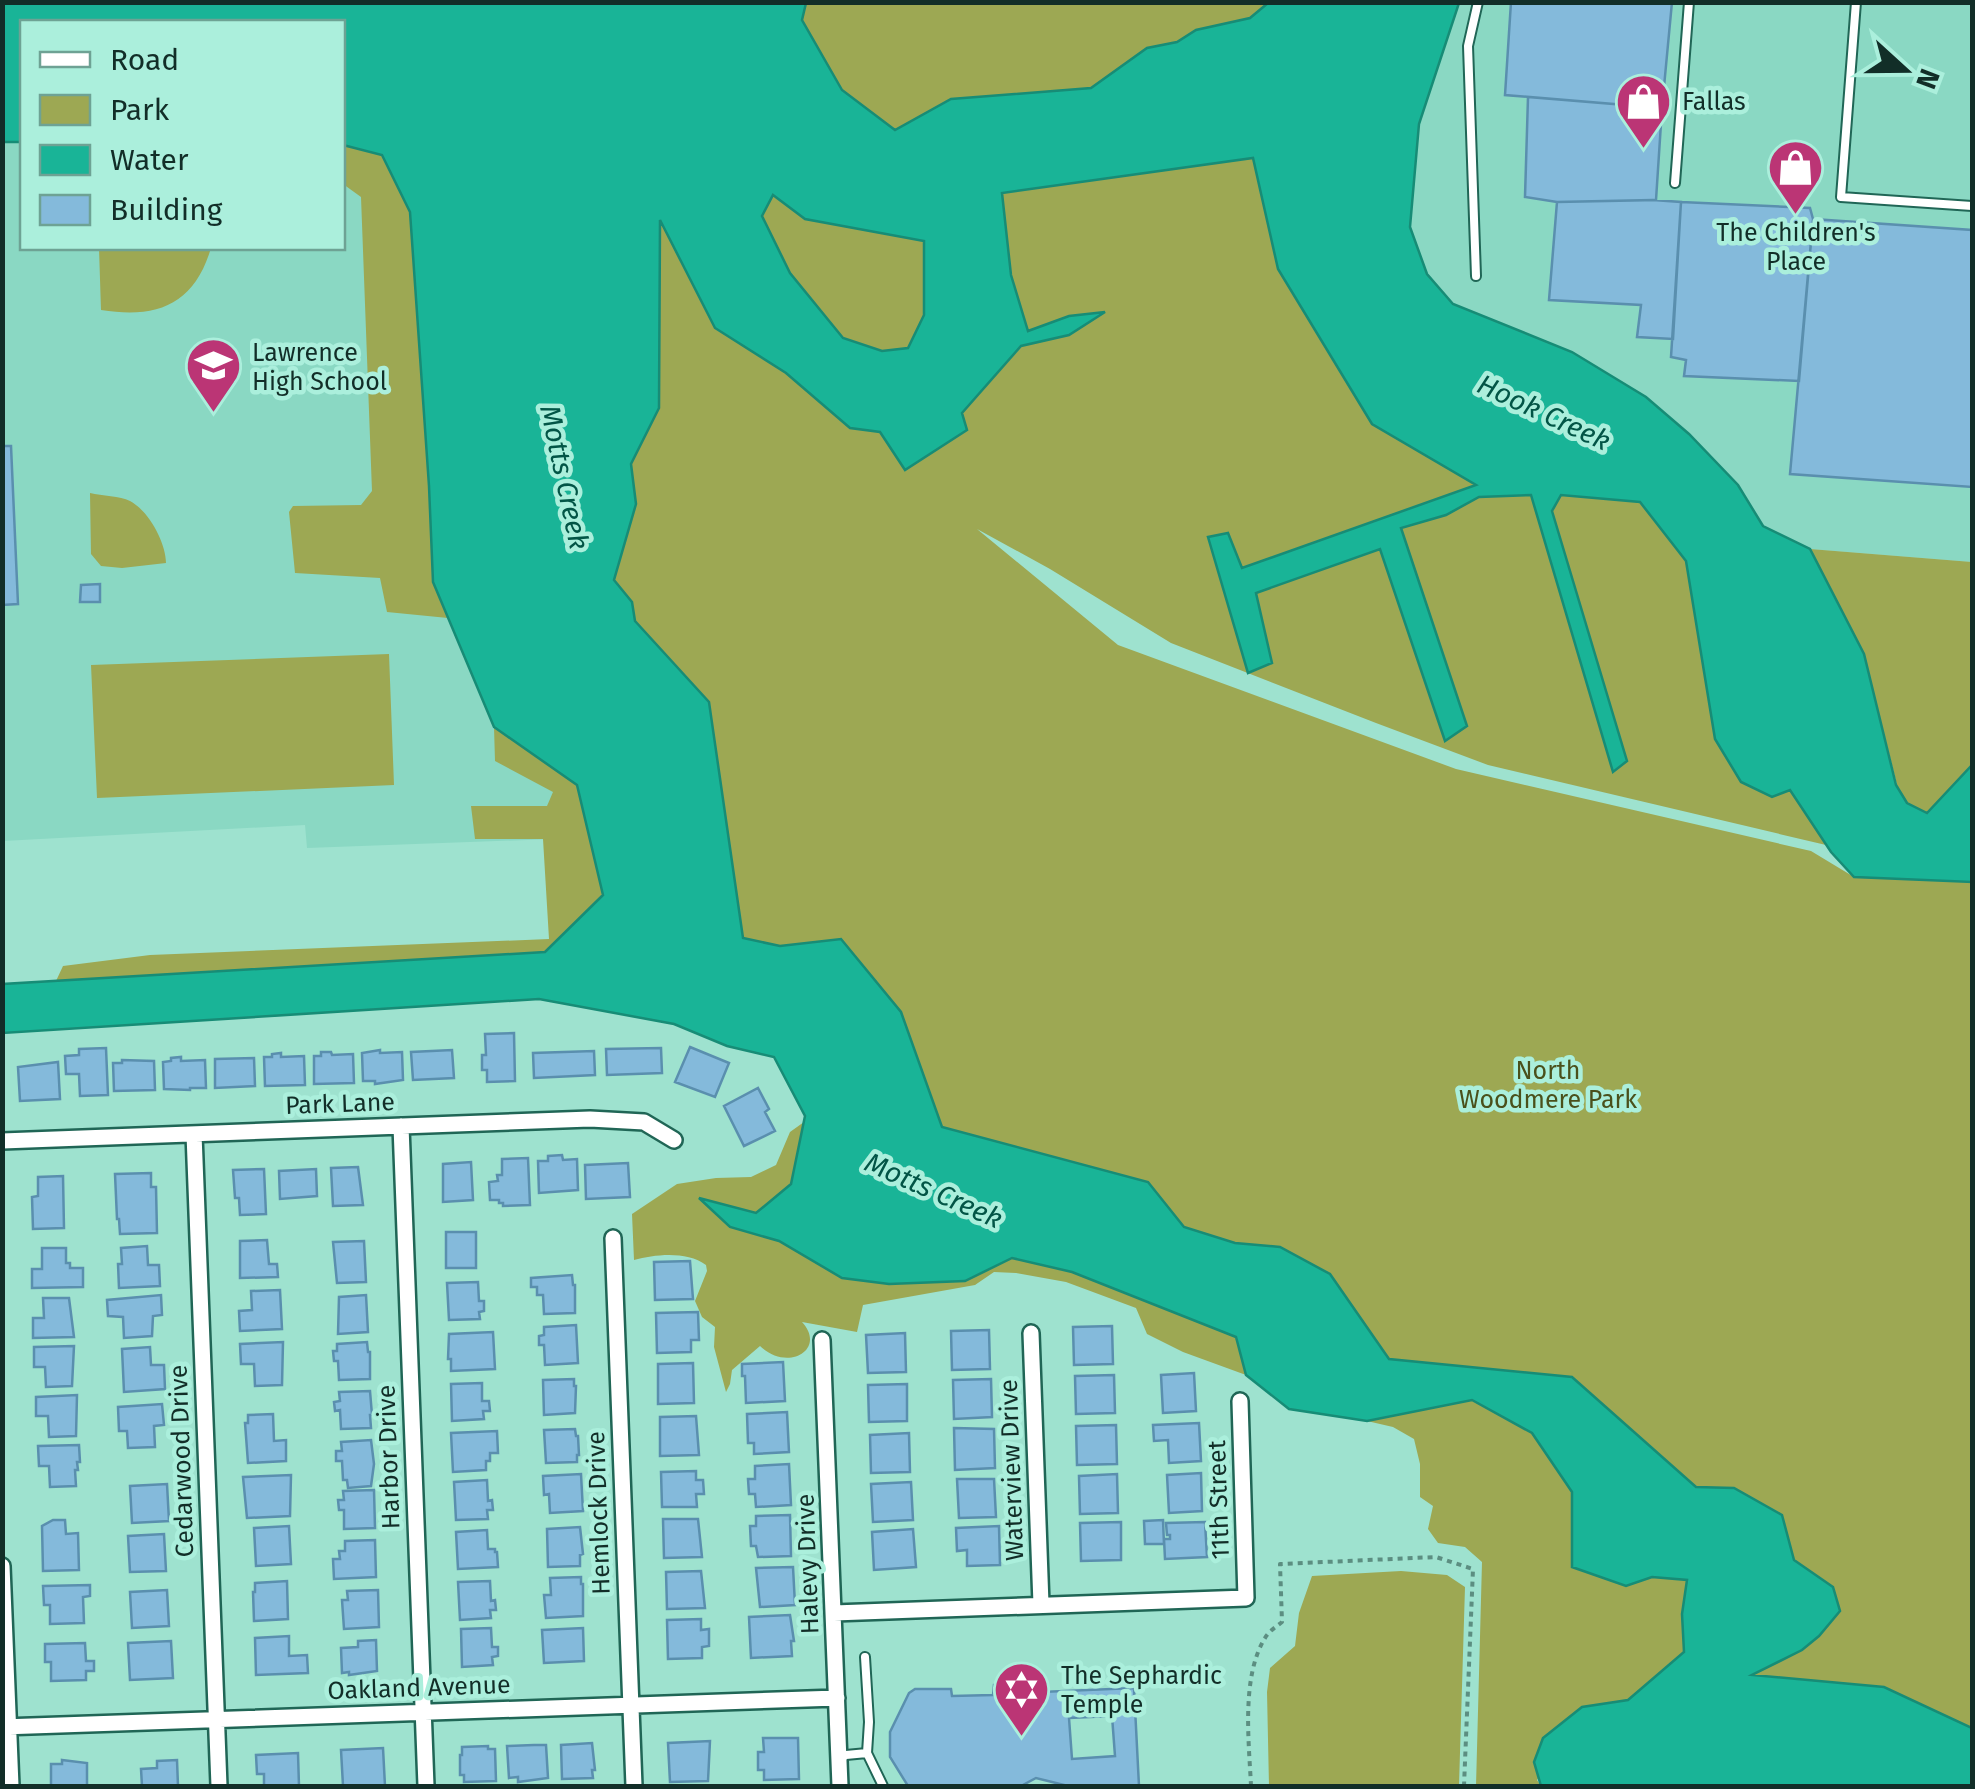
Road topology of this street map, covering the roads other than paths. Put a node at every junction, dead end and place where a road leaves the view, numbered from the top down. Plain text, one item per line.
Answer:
1 (1478, 2) edge
2 (1688, 2) edge
3 (1856, 2) edge
4 (1674, 183) dead end
5 (1972, 206) edge
6 (1476, 276) dead end
7 (401, 1126) junction
8 (194, 1134) junction
9 (674, 1140) dead end
10 (2, 1141) edge
11 (613, 1238) dead end
12 (1031, 1333) dead end
13 (822, 1340) dead end
14 (1240, 1401) dead end
15 (2, 1566) edge
16 (1041, 1604) junction
17 (834, 1613) junction
18 (865, 1656) dead end
19 (837, 1698) junction
20 (630, 1704) junction
21 (422, 1711) junction
22 (215, 1719) junction
23 (6, 1727) edge
24 (867, 1753) junction
25 (839, 1760) junction
26 (878, 1776) junction
27 (11, 1786) edge
28 (218, 1786) edge
29 (426, 1786) edge
30 (634, 1786) edge
31 (840, 1786) edge
32 (874, 1786) edge
33 (884, 1786) edge

1 - 6 lane
2 - 4 lane
3 - 5 lane
7 - 8 street, Park Lane
7 - 9 street, Park Lane
7 - 21 street, Harbor Drive
8 - 10 street, Park Lane
8 - 22 street, Cedarwood Drive
11 - 20 street, Hemlock Drive
12 - 16 street, Waterview Drive
13 - 17 street, Halevy Drive
14 - 16 street, 11th Street
15 - 23 street
16 - 17 street
17 - 19 street, Halevy Drive
18 - 24 lane
19 - 20 street, Oakland Avenue
19 - 25 street, Halevy Drive
20 - 21 street, Oakland Avenue
20 - 30 street, Hemlock Drive
21 - 22 street, Oakland Avenue
21 - 29 street, Harbor Drive
22 - 23 street, Oakland Avenue
22 - 28 street, Cedarwood Drive
23 - 27 street
24 - 25 lane
24 - 26 lane
25 - 31 street, Halevy Drive
26 - 32 lane
26 - 33 lane

